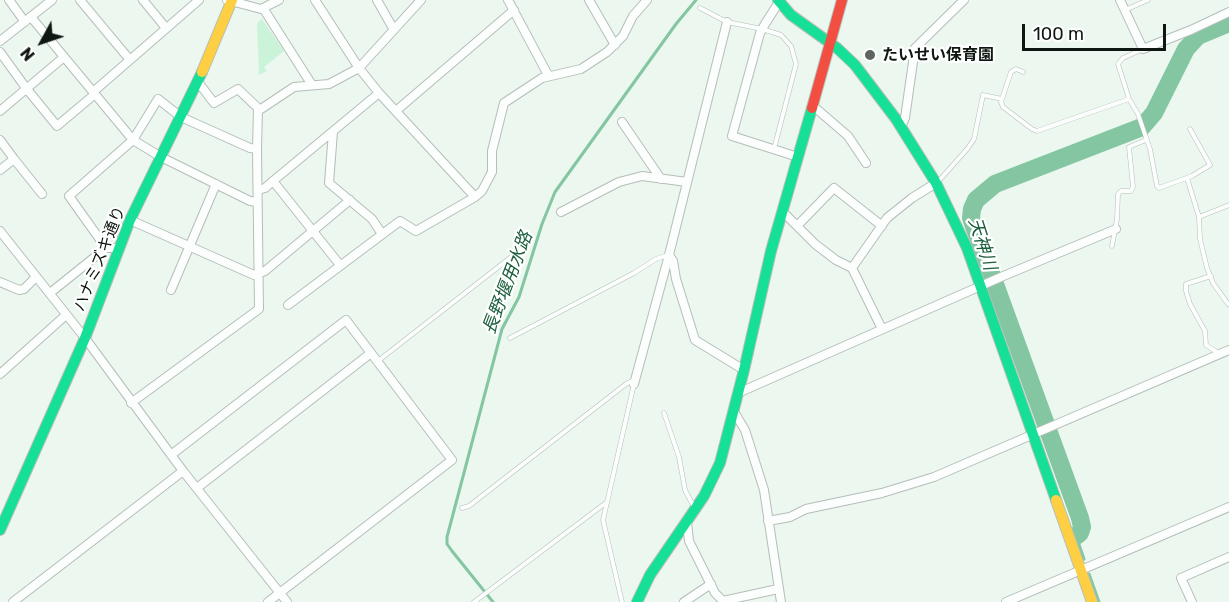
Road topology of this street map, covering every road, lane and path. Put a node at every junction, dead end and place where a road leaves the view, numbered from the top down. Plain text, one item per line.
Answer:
1 (9, 0) edge
2 (52, 0) edge
3 (80, 0) edge
4 (143, 0) edge
5 (199, 0) edge
6 (230, 0) edge
7 (279, 0) edge
8 (315, 0) edge
9 (377, 0) edge
10 (421, 0) edge
11 (508, 0) edge
12 (589, 0) edge
13 (647, 0) edge
14 (842, 0) edge
15 (964, 0) edge
16 (1120, 0) edge
17 (1148, 0) edge
18 (779, 1) edge
19 (700, 8) dead end
20 (263, 9) junction
21 (514, 10) junction
22 (1124, 10) junction
23 (1229, 12) edge
24 (28, 20) junction
25 (727, 22) junction
26 (166, 28) junction
27 (762, 29) junction
28 (394, 30) junction
29 (0, 41) edge
30 (830, 43) junction
31 (615, 45) junction
32 (1143, 49) junction
33 (0, 52) edge
34 (64, 57) junction
35 (130, 60) junction
36 (359, 68) junction
37 (1023, 72) dead end
38 (549, 75) junction
39 (198, 82) junction
40 (312, 85) junction
41 (26, 88) junction
42 (94, 93) junction
43 (379, 93) junction
44 (1002, 99) junction
45 (1129, 99) junction
46 (812, 105) junction
47 (397, 110) junction
48 (0, 111) edge
49 (258, 111) junction
50 (181, 117) junction
51 (622, 122) dead end
52 (902, 127) junction
53 (1190, 129) dead end
54 (333, 132) junction
55 (1145, 137) junction
56 (0, 140) edge
57 (134, 140) junction
58 (257, 149) junction
59 (774, 149) junction
60 (161, 157) junction
61 (798, 157) junction
62 (14, 159) junction
63 (866, 163) dead end
64 (0, 170) edge
65 (1187, 178) junction
66 (661, 179) junction
67 (273, 181) junction
68 (687, 182) junction
69 (936, 183) junction
70 (216, 184) junction
71 (258, 190) junction
72 (42, 194) dead end
73 (475, 197) junction
74 (350, 200) junction
75 (257, 202) junction
76 (1229, 206) edge
77 (782, 211) junction
78 (561, 212) dead end
79 (1199, 217) junction
80 (130, 220) junction
81 (797, 226) junction
82 (882, 226) junction
83 (1116, 229) junction
84 (0, 231) edge
85 (313, 231) junction
86 (382, 234) junction
87 (530, 243) dead end
88 (1112, 246) dead end
89 (190, 247) junction
90 (106, 248) junction
91 (118, 248) junction
92 (669, 255) junction
93 (340, 265) junction
94 (852, 268) junction
95 (258, 274) junction
96 (1211, 276) junction
97 (36, 277) junction
98 (0, 282) edge
99 (983, 285) junction
100 (171, 290) dead end
101 (50, 292) junction
102 (1229, 303) edge
103 (288, 305) dead end
104 (66, 315) junction
105 (882, 329) junction
106 (85, 338) junction
107 (510, 338) dead end
108 (1229, 350) edge
109 (371, 353) junction
110 (1220, 355) junction
111 (377, 361) junction
112 (744, 370) junction
113 (0, 374) edge
114 (635, 382) junction
115 (738, 393) junction
116 (131, 403) junction
117 (733, 410) junction
118 (664, 413) dead end
119 (1037, 433) junction
120 (171, 455) junction
121 (183, 471) junction
122 (197, 488) junction
123 (607, 502) junction
124 (1229, 507) edge
125 (462, 508) dead end
126 (694, 508) junction
127 (768, 521) junction
128 (687, 522) junction
129 (0, 530) edge
130 (1229, 557) edge
131 (1080, 569) junction
132 (711, 584) junction
133 (778, 589) junction
134 (279, 593) junction
135 (13, 602) edge
136 (268, 602) edge
137 (286, 602) edge
138 (474, 602) edge
139 (622, 602) edge
140 (637, 602) edge
141 (684, 602) edge
142 (781, 602) edge
143 (1006, 602) edge
144 (1092, 602) edge
145 (1192, 602) edge

1 - 24 street
2 - 24 street
3 - 35 street
4 - 26 street
5 - 26 street
6 - 20 street
6 - 39 street, ハナミズキ通り
7 - 20 street
8 - 36 street
9 - 28 street
10 - 28 street
11 - 21 street
12 - 31 street
13 - 31 street
14 - 30 street
15 - 52 street
16 - 22 street
17 - 22 lane
18 - 27 street
18 - 30 street
19 - 25 lane
20 - 40 street
21 - 38 street
21 - 47 street
22 - 32 street
23 - 32 street
24 - 29 street
24 - 34 street
25 - 27 lane
25 - 68 street
26 - 35 street
27 - 59 lane
27 - 59 street
28 - 36 street
30 - 46 street
30 - 52 street
31 - 38 street
32 - 45 lane
33 - 41 street
34 - 41 street
34 - 42 street
35 - 42 street
36 - 40 street
36 - 43 street
37 - 44 lane
38 - 73 street
39 - 49 street
39 - 50 street, ハナミズキ通り
40 - 49 street
41 - 42 street
41 - 48 street
42 - 57 street
43 - 47 street
43 - 54 street
44 - 45 lane
44 - 69 lane
45 - 55 lane
46 - 61 street
46 - 63 street
47 - 73 street
49 - 58 street
50 - 57 street
50 - 58 street
50 - 60 street, ハナミズキ通り
51 - 66 street
52 - 69 street
53 - 65 lane
54 - 67 street
54 - 74 street
55 - 65 lane
55 - 83 lane
56 - 62 street
57 - 60 street
57 - 90 street
58 - 71 street
59 - 61 street
60 - 70 street
60 - 80 street, ハナミズキ通り
61 - 77 street
62 - 64 street
62 - 72 street
65 - 79 lane
66 - 68 street
66 - 78 street
67 - 71 street
67 - 85 street
68 - 92 street
69 - 82 street
69 - 99 street
70 - 75 street
70 - 89 street
71 - 75 street
73 - 86 street
74 - 85 street
74 - 86 street
75 - 95 street
76 - 79 lane
77 - 81 street
77 - 112 street
79 - 96 lane
80 - 89 street
80 - 91 street, ハナミズキ通り
81 - 82 street
81 - 94 street
82 - 94 street
83 - 88 lane
83 - 99 street
84 - 97 street
85 - 93 street
85 - 95 street
86 - 93 street
87 - 111 lane
89 - 95 street
89 - 100 street
90 - 91 street
90 - 101 street
91 - 106 street, ハナミズキ通り
92 - 107 lane
92 - 112 street
92 - 114 street
93 - 103 street
94 - 105 street
95 - 116 street
96 - 102 lane
96 - 110 lane
97 - 98 street
97 - 101 street
99 - 105 street
99 - 119 street
101 - 104 street
104 - 106 street
104 - 113 street
105 - 115 street
106 - 116 street
106 - 129 street, ハナミズキ通り
108 - 110 street
109 - 111 street
109 - 120 street
109 - 122 street
110 - 119 street
111 - 134 street
112 - 115 street
114 - 123 lane
114 - 125 lane
115 - 117 street
116 - 120 street
117 - 126 street
117 - 127 street
118 - 126 lane
119 - 127 street
119 - 131 street
120 - 121 street
121 - 122 street
121 - 135 street
122 - 134 street
123 - 138 lane
123 - 139 lane
124 - 131 street
126 - 128 street
127 - 133 street
128 - 132 street
128 - 140 street
130 - 145 street
131 - 143 street
131 - 144 street
132 - 133 street
132 - 141 street
133 - 142 street
134 - 136 street
134 - 137 street

